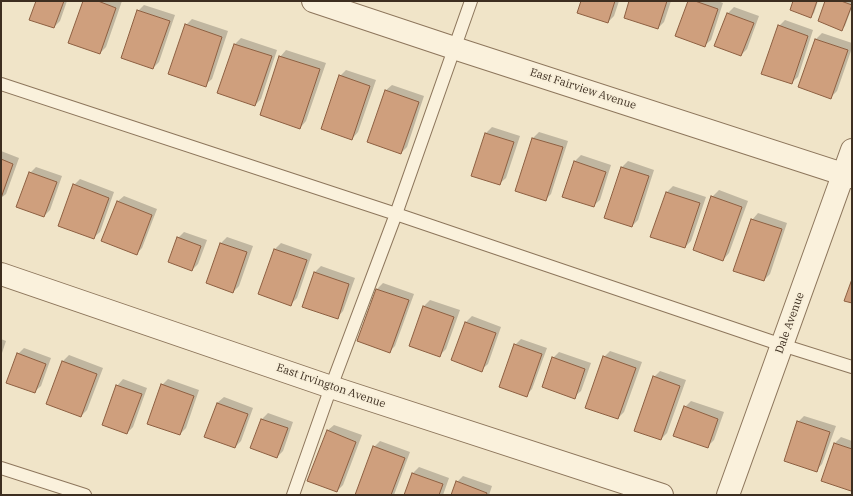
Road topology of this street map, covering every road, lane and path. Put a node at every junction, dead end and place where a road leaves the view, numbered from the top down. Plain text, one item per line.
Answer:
1 (313, 1) edge
2 (471, 1) edge
3 (454, 48) junction
4 (1, 84) edge
5 (852, 150) edge
6 (848, 175) edge
7 (396, 214) junction
8 (1, 274) edge
9 (782, 345) junction
10 (852, 367) edge
11 (331, 387) junction
12 (1, 468) edge
13 (85, 495) edge
14 (293, 495) edge
15 (662, 495) edge
16 (728, 495) edge

1 - 3 street, East Fairview Avenue
2 - 3 lane
3 - 6 street, East Fairview Avenue
3 - 7 lane
4 - 7 lane
5 - 6 street, Dale Avenue
6 - 9 street, Dale Avenue
7 - 9 lane
7 - 11 lane
8 - 11 street, East Irvington Avenue
9 - 10 lane
9 - 16 street, Dale Avenue
11 - 14 lane
11 - 15 street, East Irvington Avenue
12 - 13 lane

